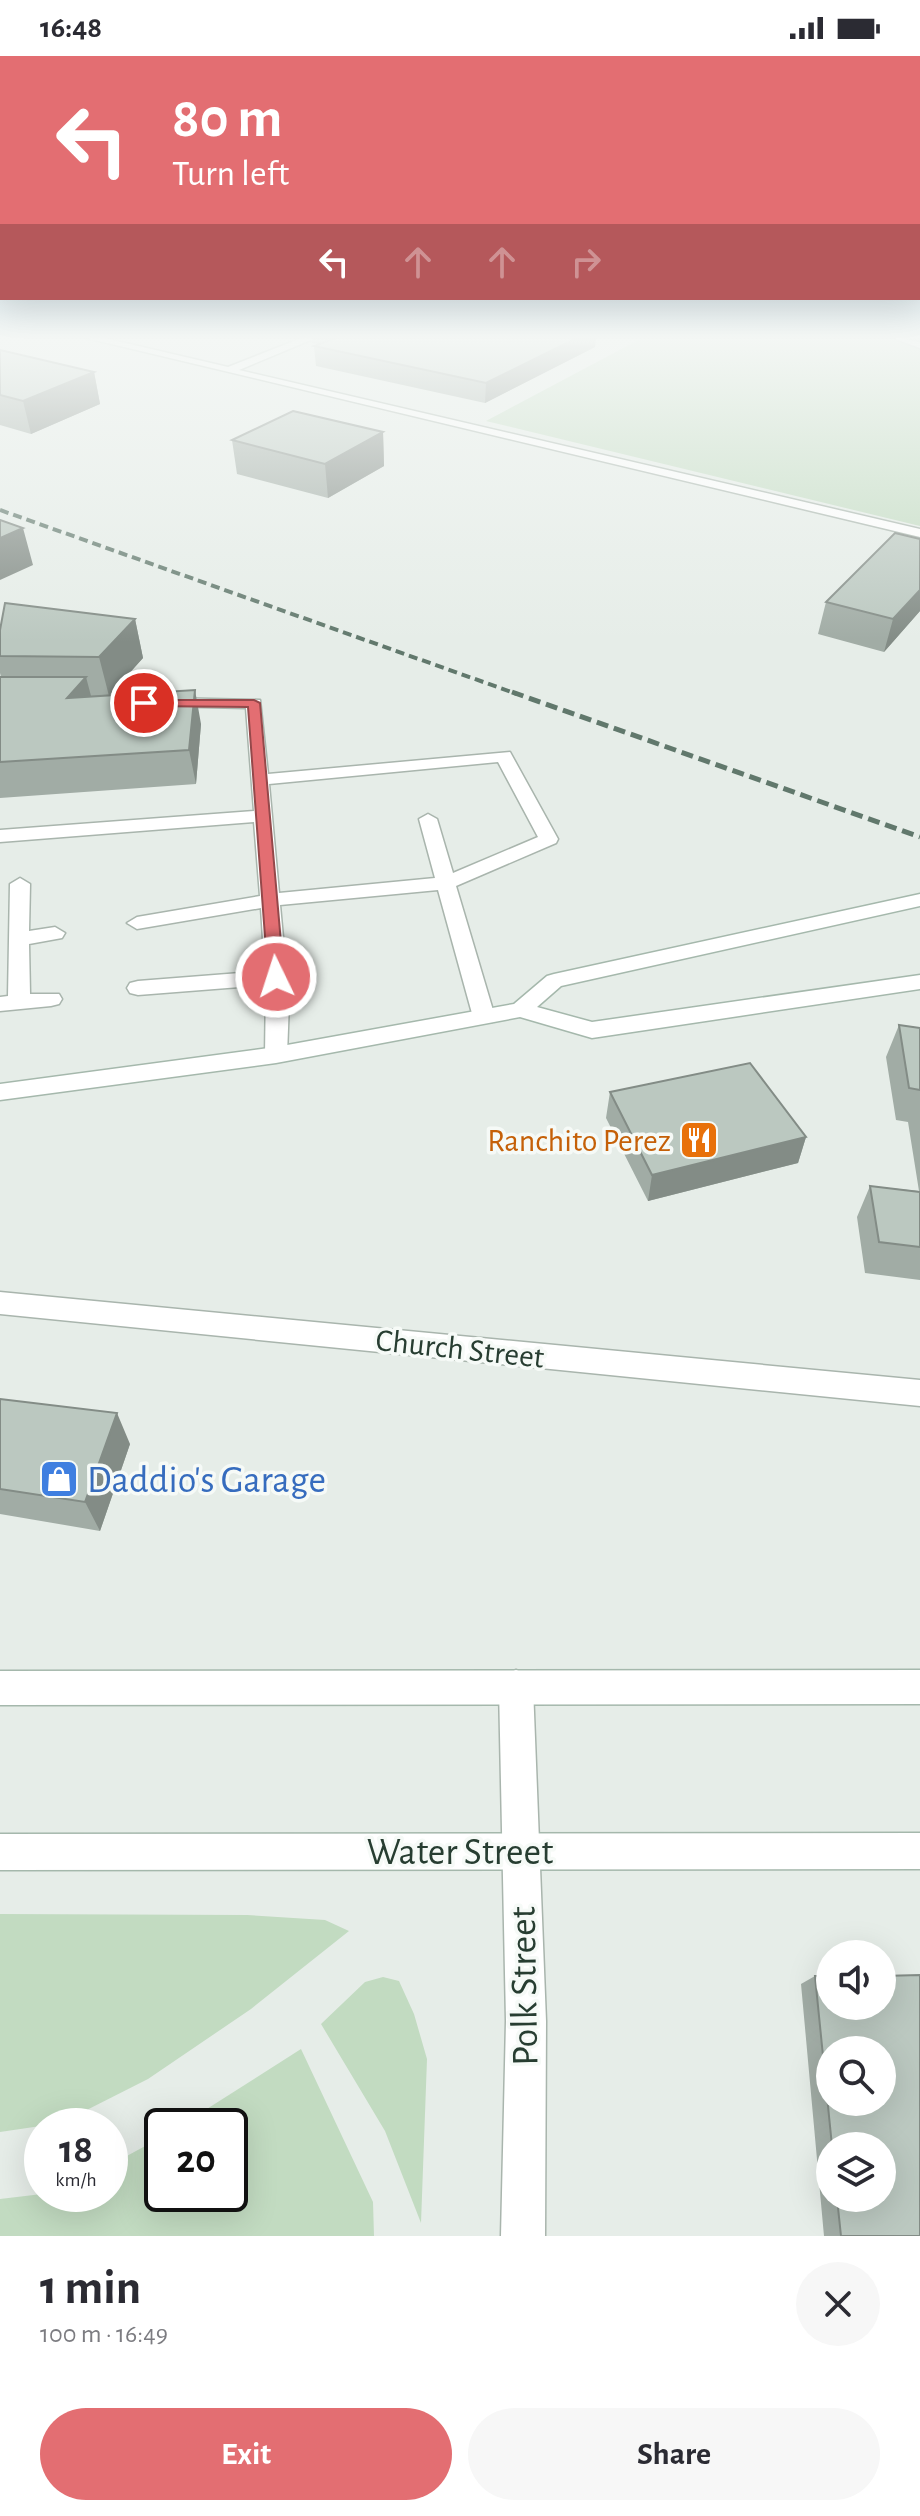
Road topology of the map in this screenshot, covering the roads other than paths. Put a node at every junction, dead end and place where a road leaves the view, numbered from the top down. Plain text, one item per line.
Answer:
1 (525, 439) edge
2 (920, 533) edge
3 (154, 703) edge
4 (413, 765) junction
5 (260, 780) junction
6 (419, 788) dead end
7 (263, 816) junction
8 (428, 819) dead end
9 (0, 836) edge
10 (446, 883) junction
11 (20, 884) dead end
12 (270, 900) junction
13 (920, 900) edge
14 (137, 923) dead end
15 (55, 933) dead end
16 (19, 939) junction
17 (276, 977) junction
18 (920, 982) edge
19 (138, 988) dead end
20 (51, 999) dead end
21 (9, 1003) edge
22 (520, 1010) junction
23 (484, 1017) junction
24 (276, 1055) junction
25 (0, 1092) edge
26 (0, 1303) edge
27 (920, 1393) edge
28 (516, 1687) junction
29 (920, 1687) edge
30 (0, 1688) edge
31 (521, 1851) junction
32 (920, 1851) edge
33 (0, 1852) edge
34 (523, 2236) edge

1 - 2 street
3 - 5 street
4 - 5 street
4 - 6 street
4 - 10 street
5 - 7 street
7 - 9 street
7 - 12 street
8 - 10 street
10 - 12 street
10 - 23 street
11 - 16 street
12 - 14 street
12 - 17 street
13 - 22 street
15 - 16 street
16 - 21 street
17 - 19 street
17 - 24 street
18 - 22 street
20 - 21 street
22 - 23 street
23 - 24 street
24 - 25 street
26 - 27 street, Church Street
28 - 29 street
28 - 30 street
28 - 31 street, Polk Street
31 - 32 street, Water Street
31 - 33 street, Water Street
31 - 34 street, Polk Street

